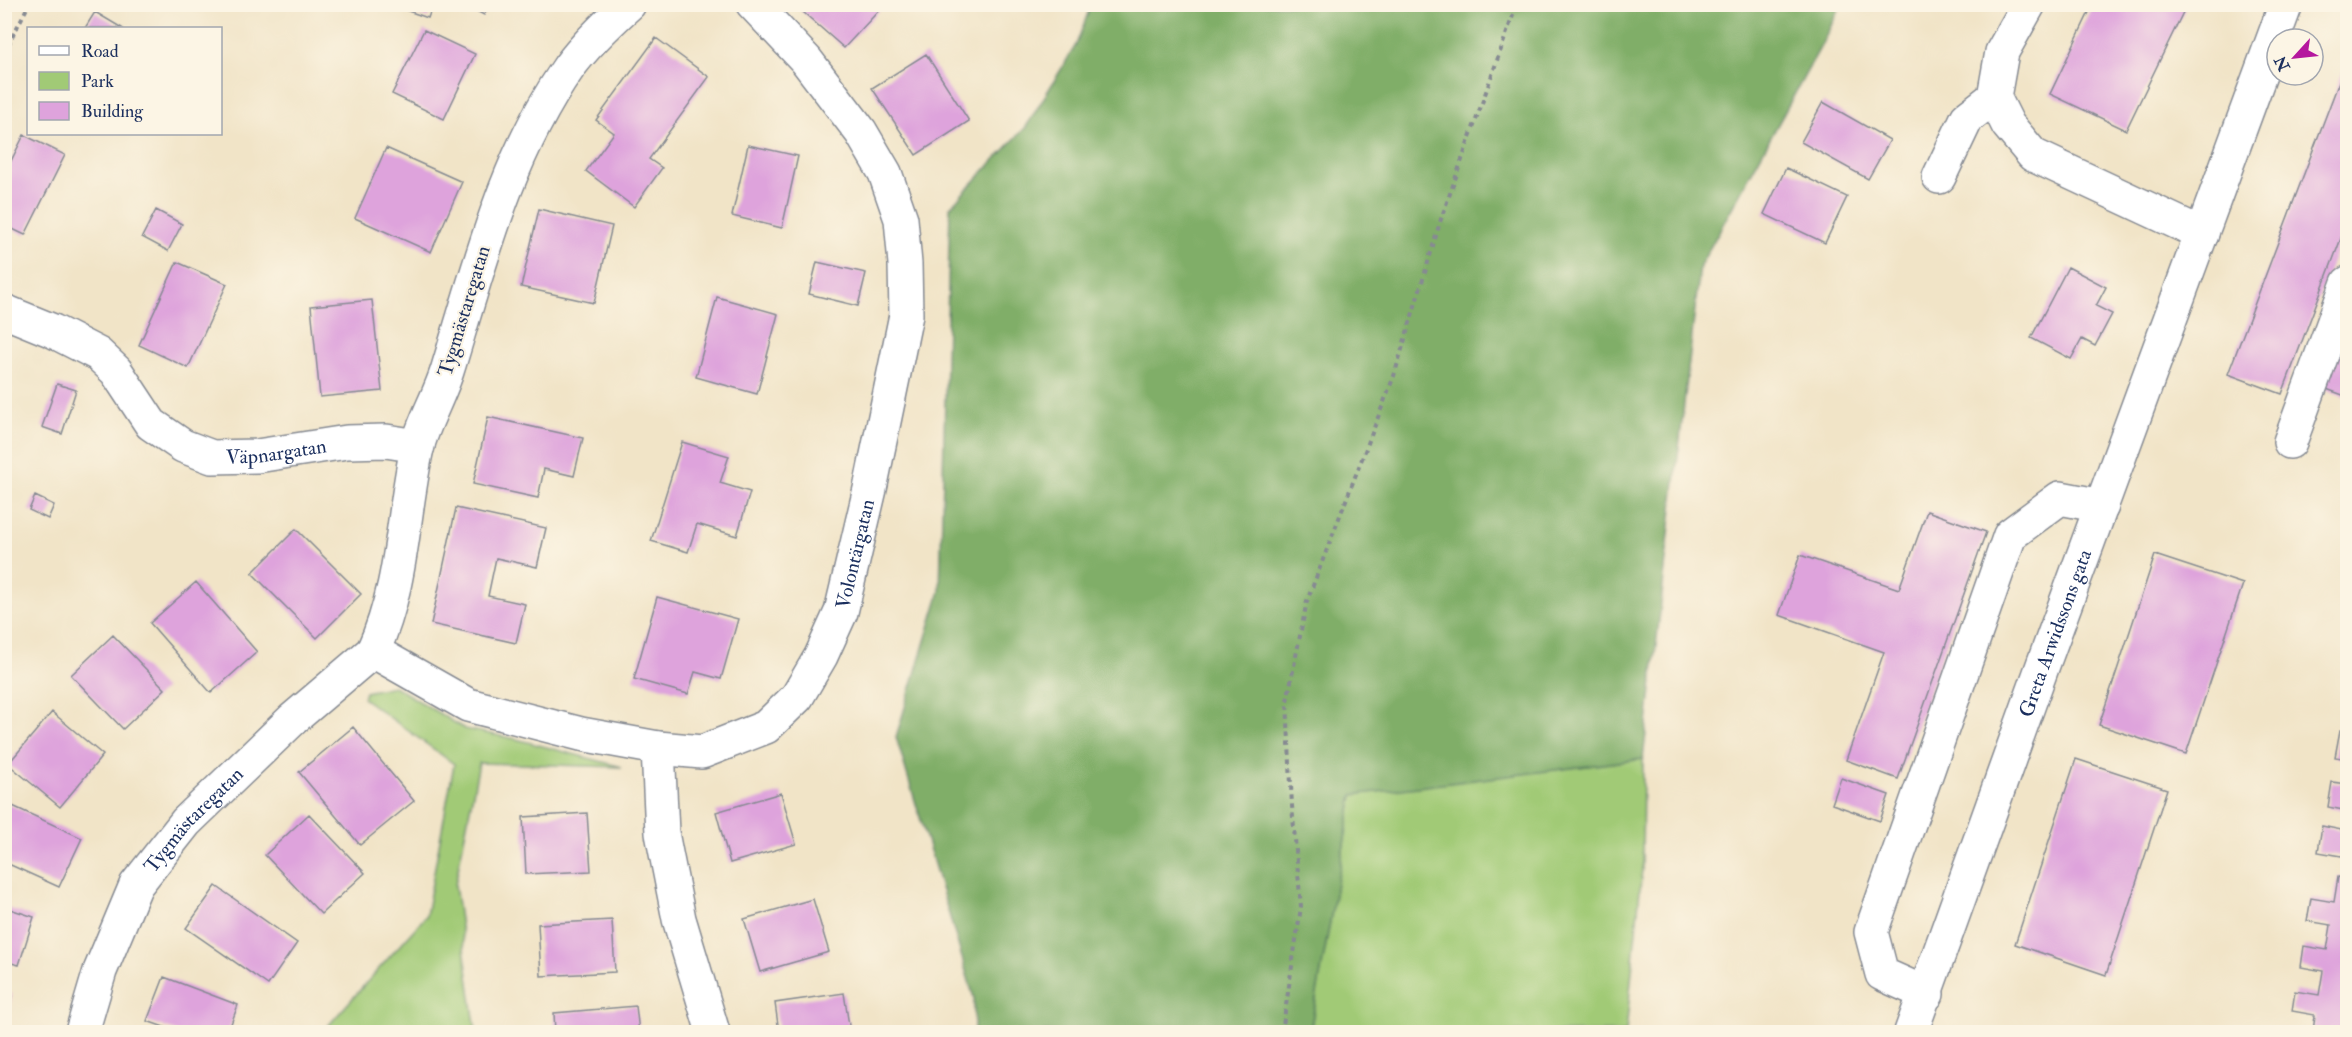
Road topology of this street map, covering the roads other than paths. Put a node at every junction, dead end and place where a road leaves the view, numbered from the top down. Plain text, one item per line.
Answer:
1 (629, 4) edge
2 (753, 4) edge
3 (2029, 4) edge
4 (2286, 4) edge
5 (1994, 97) junction
6 (1939, 177) dead end
7 (2202, 234) junction
8 (2345, 295) edge
9 (4, 311) edge
10 (2290, 442) dead end
11 (418, 446) junction
12 (2102, 506) junction
13 (373, 651) junction
14 (658, 748) junction
15 (1927, 994) junction
16 (82, 1032) edge
17 (713, 1032) edge
18 (1911, 1032) edge

1 - 11 street, Tygmästaregatan
2 - 14 street, Volontärgatan
3 - 5 street
4 - 7 street, Greta Arwidssons gata
5 - 6 street
5 - 7 street
7 - 12 street, Greta Arwidssons gata
8 - 10 street
9 - 11 street, Väpnargatan
11 - 13 street, Tygmästaregatan
12 - 15 street, Greta Arwidssons gata
12 - 15 street
13 - 14 street
13 - 16 street, Tygmästaregatan
14 - 17 street
15 - 18 street, Greta Arwidssons gata

